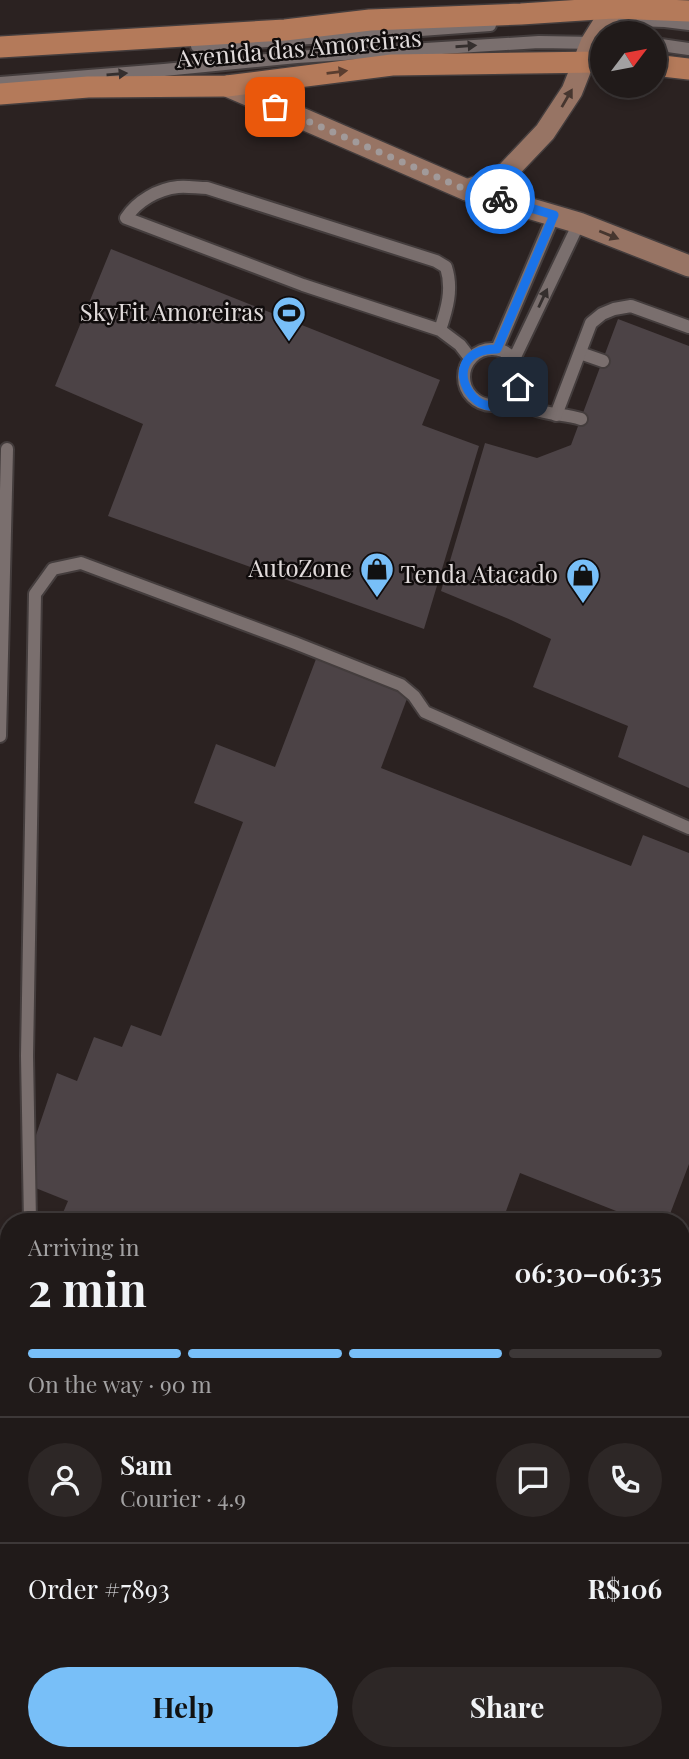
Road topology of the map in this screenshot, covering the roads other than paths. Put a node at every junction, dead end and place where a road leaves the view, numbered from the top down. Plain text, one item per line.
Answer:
1 (611, 9) edge
2 (689, 11) edge
3 (689, 24) edge
4 (667, 45) edge
5 (0, 47) edge
6 (689, 48) edge
7 (590, 51) edge
8 (590, 52) edge
9 (0, 56) edge
10 (590, 60) edge
11 (667, 66) edge
12 (689, 69) edge
13 (0, 83) edge
14 (226, 86) junction
15 (0, 94) edge
16 (467, 190) junction
17 (554, 215) junction
18 (579, 223) junction
19 (689, 266) edge
20 (689, 327) edge
21 (440, 330) junction
22 (497, 349) junction
23 (580, 352) junction
24 (470, 358) junction
25 (514, 359) junction
26 (603, 361) dead end
27 (513, 396) junction
28 (556, 415) junction
29 (581, 419) dead end
30 (7, 449) dead end
31 (0, 736) edge
32 (689, 828) edge
33 (30, 1213) edge

1 - 2 main road, Avenida das Amoreiras
1 - 3 lane
1 - 5 main road, Avenida das Amoreiras
1 - 9 lane
4 - 6 lane
13 -> 7 lane
14 -> 8 main road, Avenida das Amoreiras
16 -> 10 street
11 - 12 main road
14 - 15 main road, Avenida das Amoreiras
14 - 16 street
16 - 17 street
17 - 18 street
17 - 22 lane
18 -> 19 street
25 -> 18 lane
20 - 23 lane
21 - 21 lane
21 - 24 lane
22 - 24 lane
22 - 25 lane
23 - 26 lane
23 - 28 lane
24 - 27 lane
25 - 27 lane
27 - 28 lane
28 - 29 lane
30 - 31 lane
32 - 33 lane

